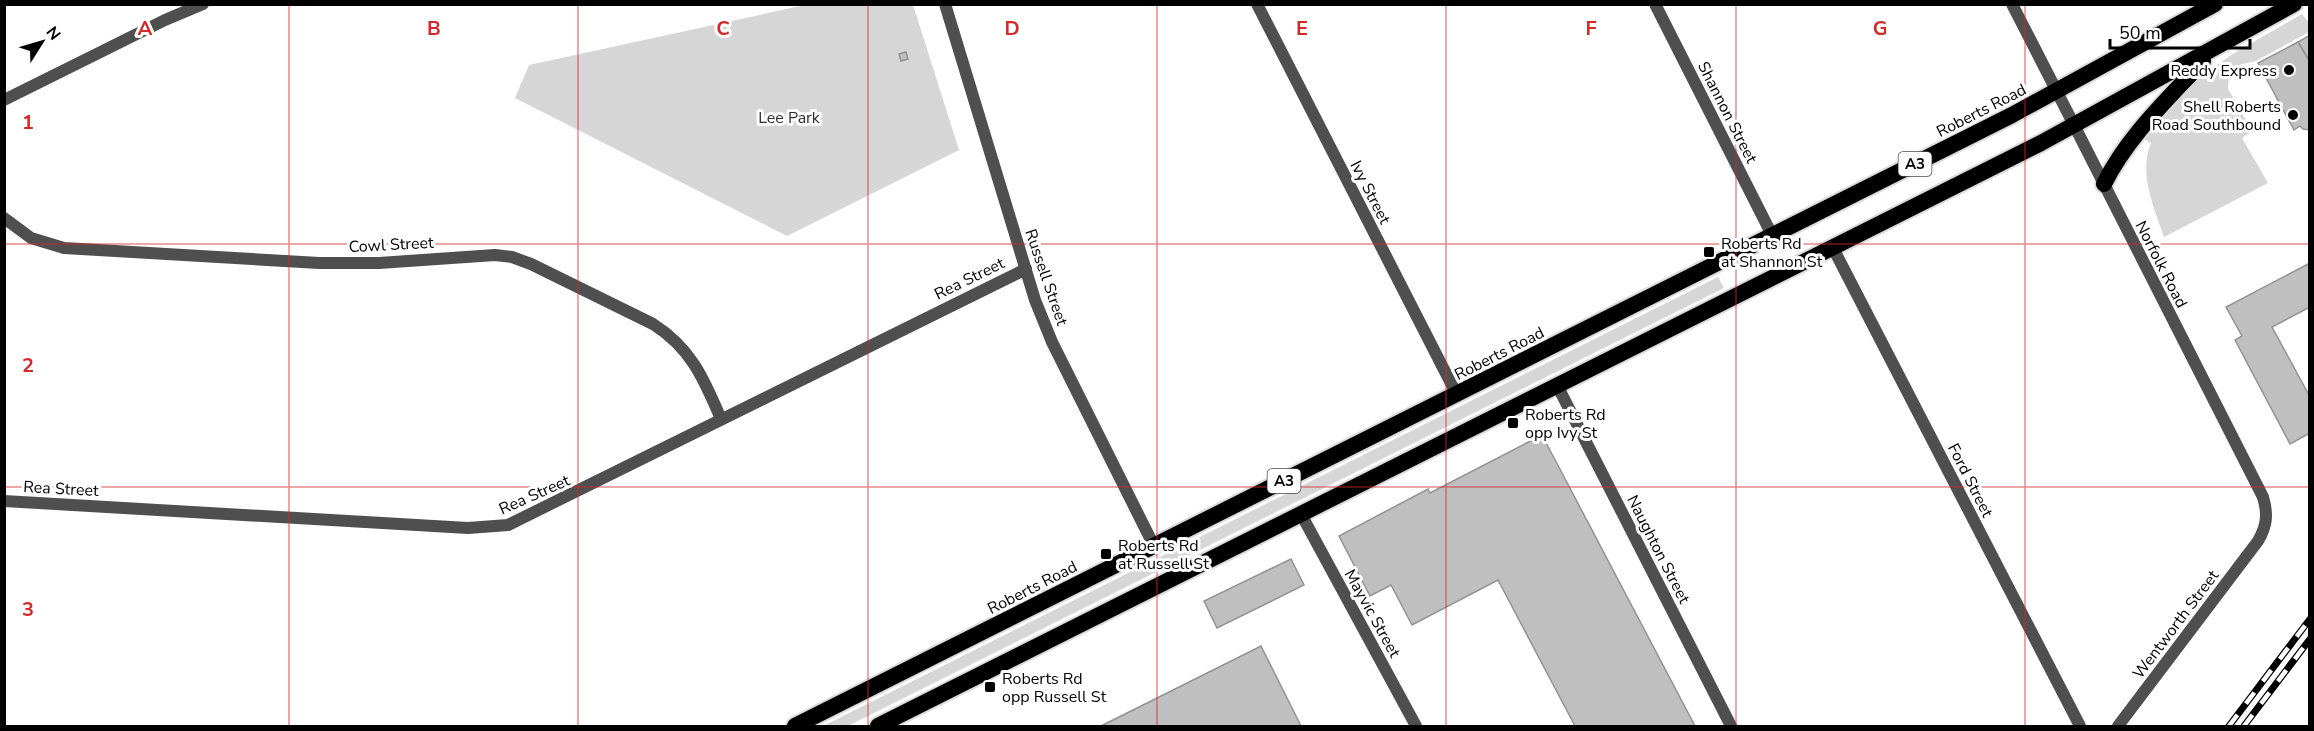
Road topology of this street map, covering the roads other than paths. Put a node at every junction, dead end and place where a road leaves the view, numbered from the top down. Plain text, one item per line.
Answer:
1 (203, 4) edge
2 (945, 4) edge
3 (1257, 4) edge
4 (1655, 4) edge
5 (2012, 4) edge
6 (2215, 4) edge
7 (2294, 4) edge
8 (2214, 49) junction
9 (2056, 91) junction
10 (4, 100) edge
11 (2074, 125) junction
12 (2104, 184) junction
13 (4, 218) edge
14 (1772, 235) junction
15 (1833, 248) junction
16 (1026, 269) junction
17 (1558, 387) junction
18 (1457, 394) junction
19 (721, 419) junction
20 (4, 501) edge
21 (1300, 514) junction
22 (2258, 541) joint
23 (1154, 546) junction
24 (795, 726) edge
25 (879, 726) edge
26 (1416, 726) edge
27 (1731, 726) edge
28 (2080, 726) edge
29 (2118, 726) edge

1 - 10 street
2 - 16 street, Russell Street
3 - 18 street, Ivy Street
4 - 14 street, Shannon Street
5 - 9 street, Norfolk Road
6 - 9 highway, Roberts Road / A3
7 - 8 highway, A3
8 - 11 highway, A3
8 - 12 highway
9 - 11 street, Norfolk Road
9 - 14 highway, Roberts Road / A3
11 - 12 street, Norfolk Road
11 - 15 highway, A3
12 - 22 street, Norfolk Road
13 - 19 street, Cowl Street
14 - 18 highway, Roberts Road / A3
15 - 17 highway, A3
15 - 28 street, Ford Street
16 - 19 street, Rea Street
16 - 23 street, Russell Street
17 - 21 highway, A3
17 - 27 street, Naughton Street
18 - 23 highway, Roberts Road / A3
19 - 20 street, Rea Street
21 - 25 highway, A3
21 - 26 street, Mayvic Street
22 - 29 street, Wentworth Street
23 - 24 highway, Roberts Road / A3

